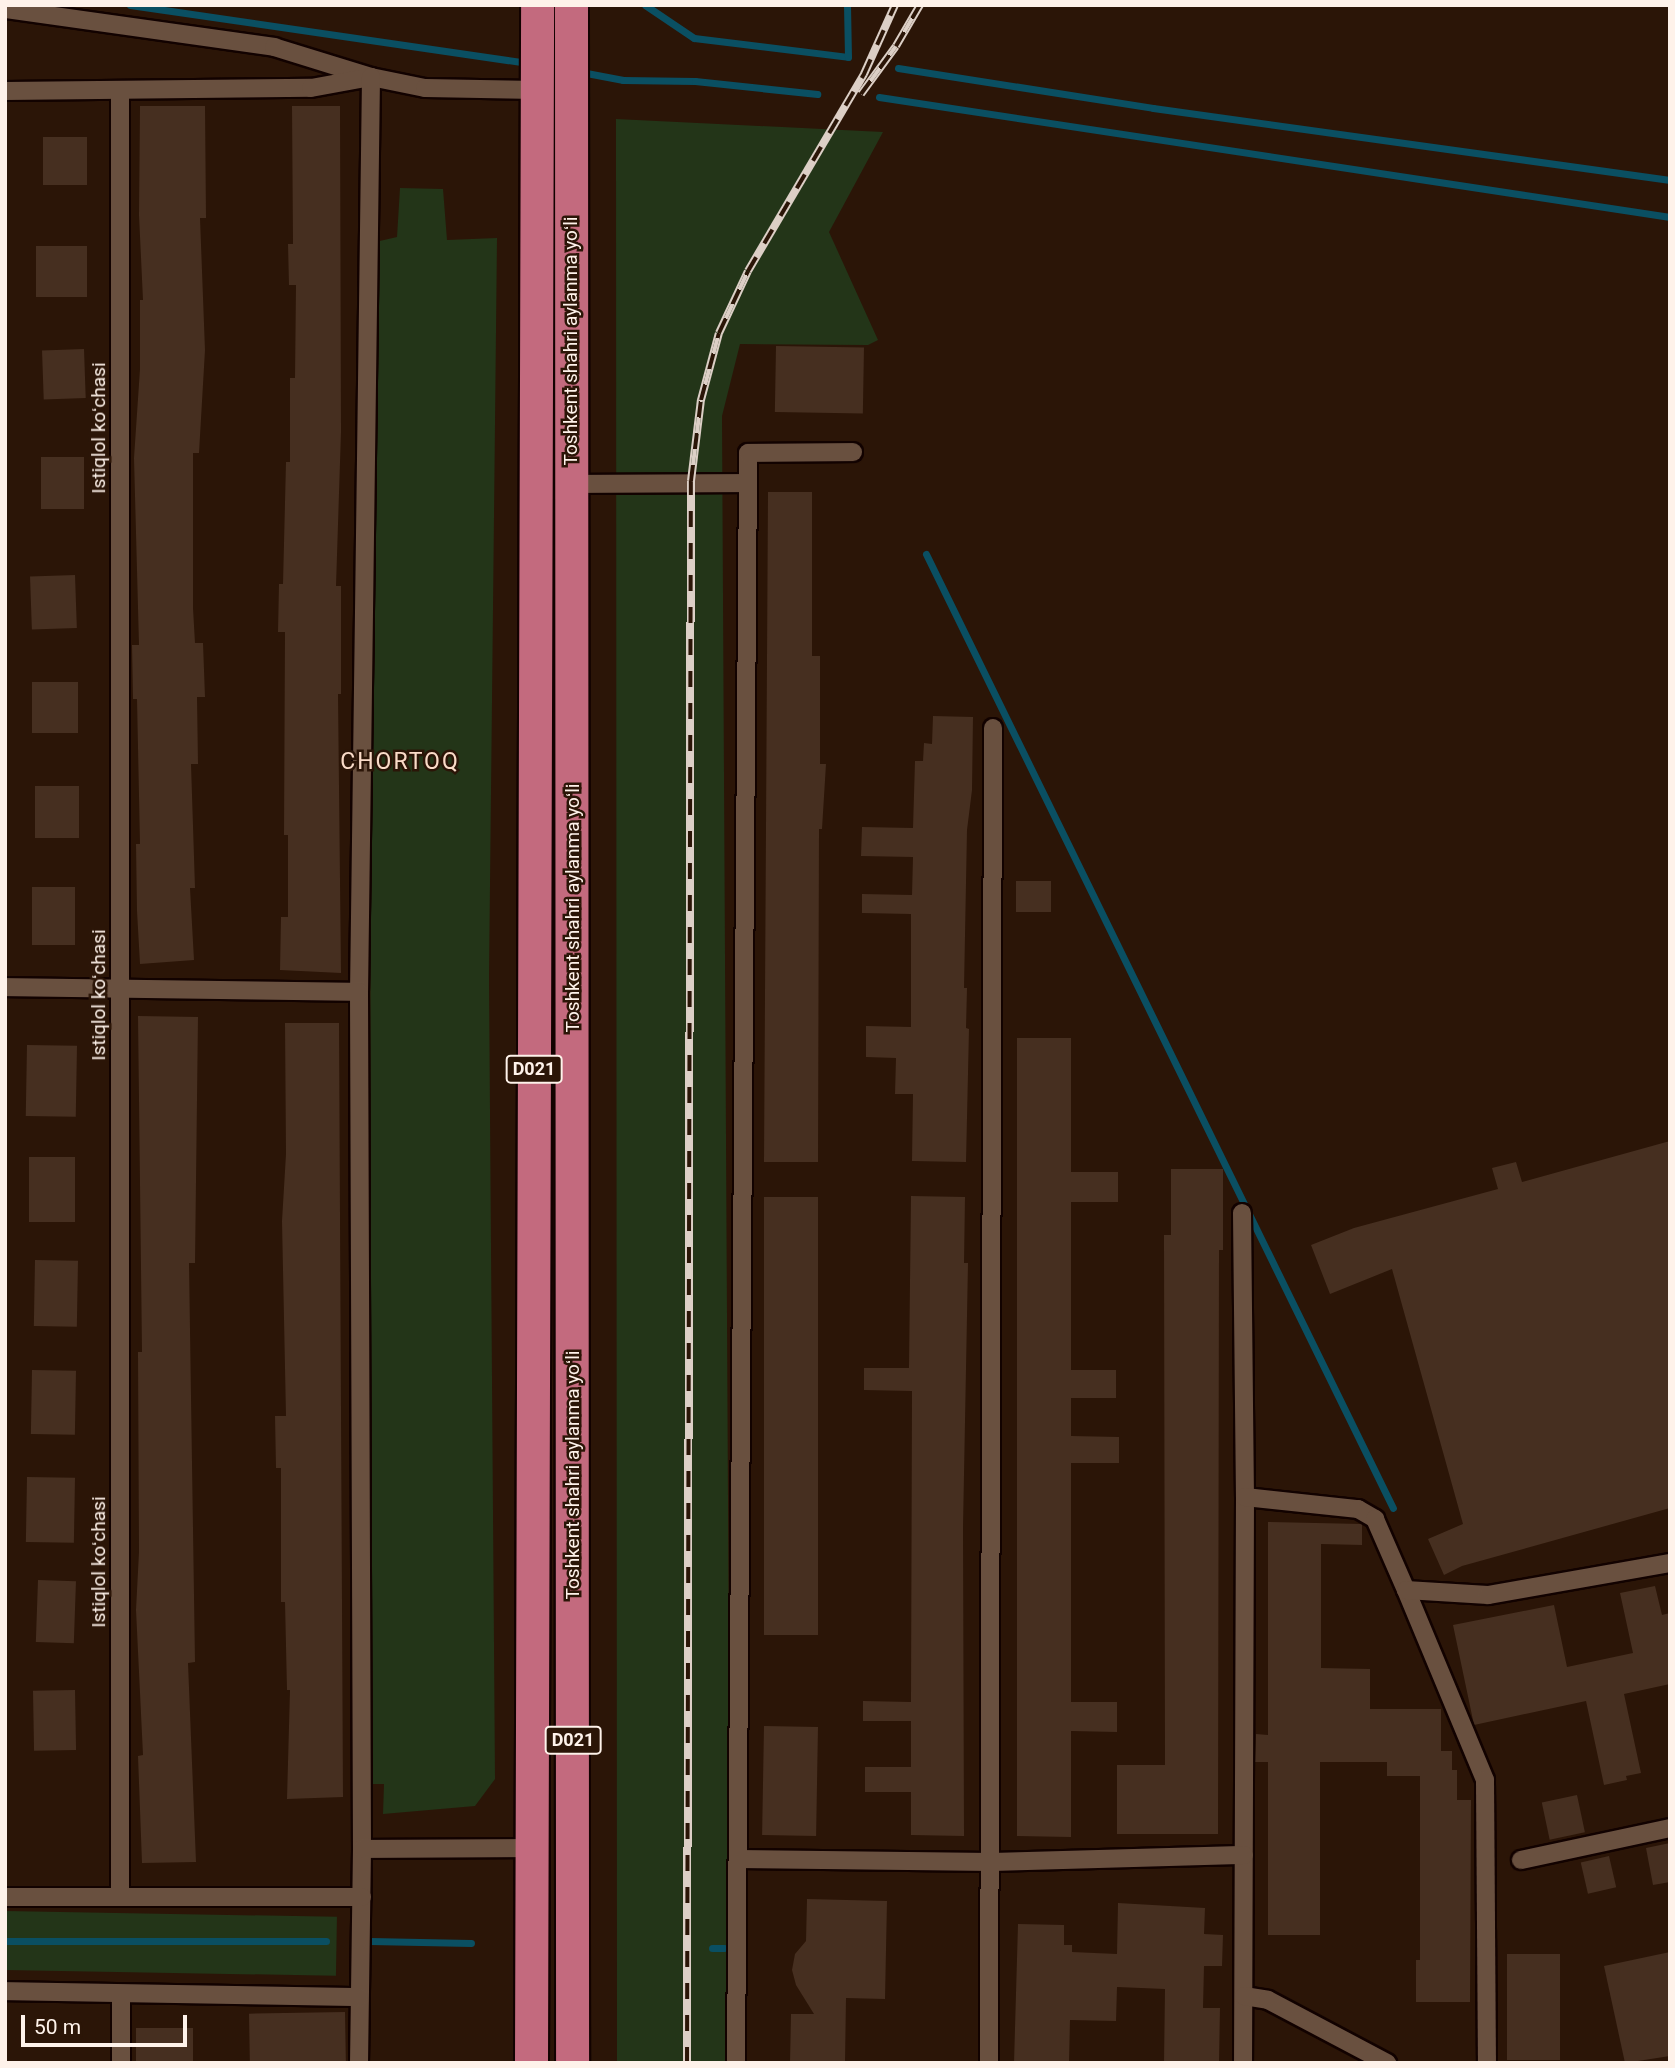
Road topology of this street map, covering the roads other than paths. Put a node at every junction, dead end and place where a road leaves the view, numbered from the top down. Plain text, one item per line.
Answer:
1 (537, 5) edge
2 (571, 5) edge
3 (5, 9) edge
4 (371, 77) junction
5 (536, 83) junction
6 (5, 91) edge
7 (120, 92) junction
8 (853, 452) dead end
9 (747, 483) junction
10 (572, 484) junction
11 (993, 729) dead end
12 (5, 987) edge
13 (120, 988) junction
14 (359, 992) junction
15 (1242, 1213) dead end
16 (1245, 1497) junction
17 (1670, 1563) edge
18 (1406, 1590) junction
19 (1670, 1828) edge
20 (531, 1848) junction
21 (573, 1848) junction
22 (362, 1849) junction
23 (1244, 1855) junction
24 (738, 1859) junction
25 (1521, 1860) dead end
26 (992, 1862) junction
27 (5, 1897) edge
28 (120, 1897) junction
29 (362, 1897) junction
30 (5, 1991) edge
31 (121, 1994) junction
32 (1244, 1996) junction
33 (359, 1997) junction
34 (121, 2063) edge
35 (359, 2063) edge
36 (531, 2063) edge
37 (572, 2063) edge
38 (736, 2063) edge
39 (989, 2063) edge
40 (1243, 2063) edge
41 (1387, 2063) edge
42 (1487, 2063) edge

1 - 5 highway, Toshkent shahri aylanma yoʻli / D021
2 - 10 highway, Toshkent shahri aylanma yoʻli / D021
3 - 4 street
4 - 5 street
4 - 7 street
4 - 14 street
5 - 20 highway, Toshkent shahri aylanma yoʻli / D021
6 - 7 street
7 - 13 street, Istiqlol koʻchasi
8 - 9 street
9 - 10 street
9 - 24 street
10 - 21 highway, Toshkent shahri aylanma yoʻli / D021
11 - 26 street
12 - 13 street
13 - 14 street
13 - 28 street, Istiqlol koʻchasi
14 - 22 street
15 - 16 street
16 - 18 street
16 - 23 street
17 - 18 street
18 - 42 street
19 - 25 street
20 - 21 highway
20 - 22 street
20 - 36 highway, Toshkent shahri aylanma yoʻli / D021
21 - 37 highway, Toshkent shahri aylanma yoʻli / D021
22 - 29 street
23 - 26 street
23 - 32 street
24 - 26 street
24 - 38 street
26 - 39 street
27 - 28 street
28 - 29 street
29 - 33 street
30 - 31 street
31 - 33 street
31 - 34 street
32 - 40 street
32 - 41 street
33 - 35 street

